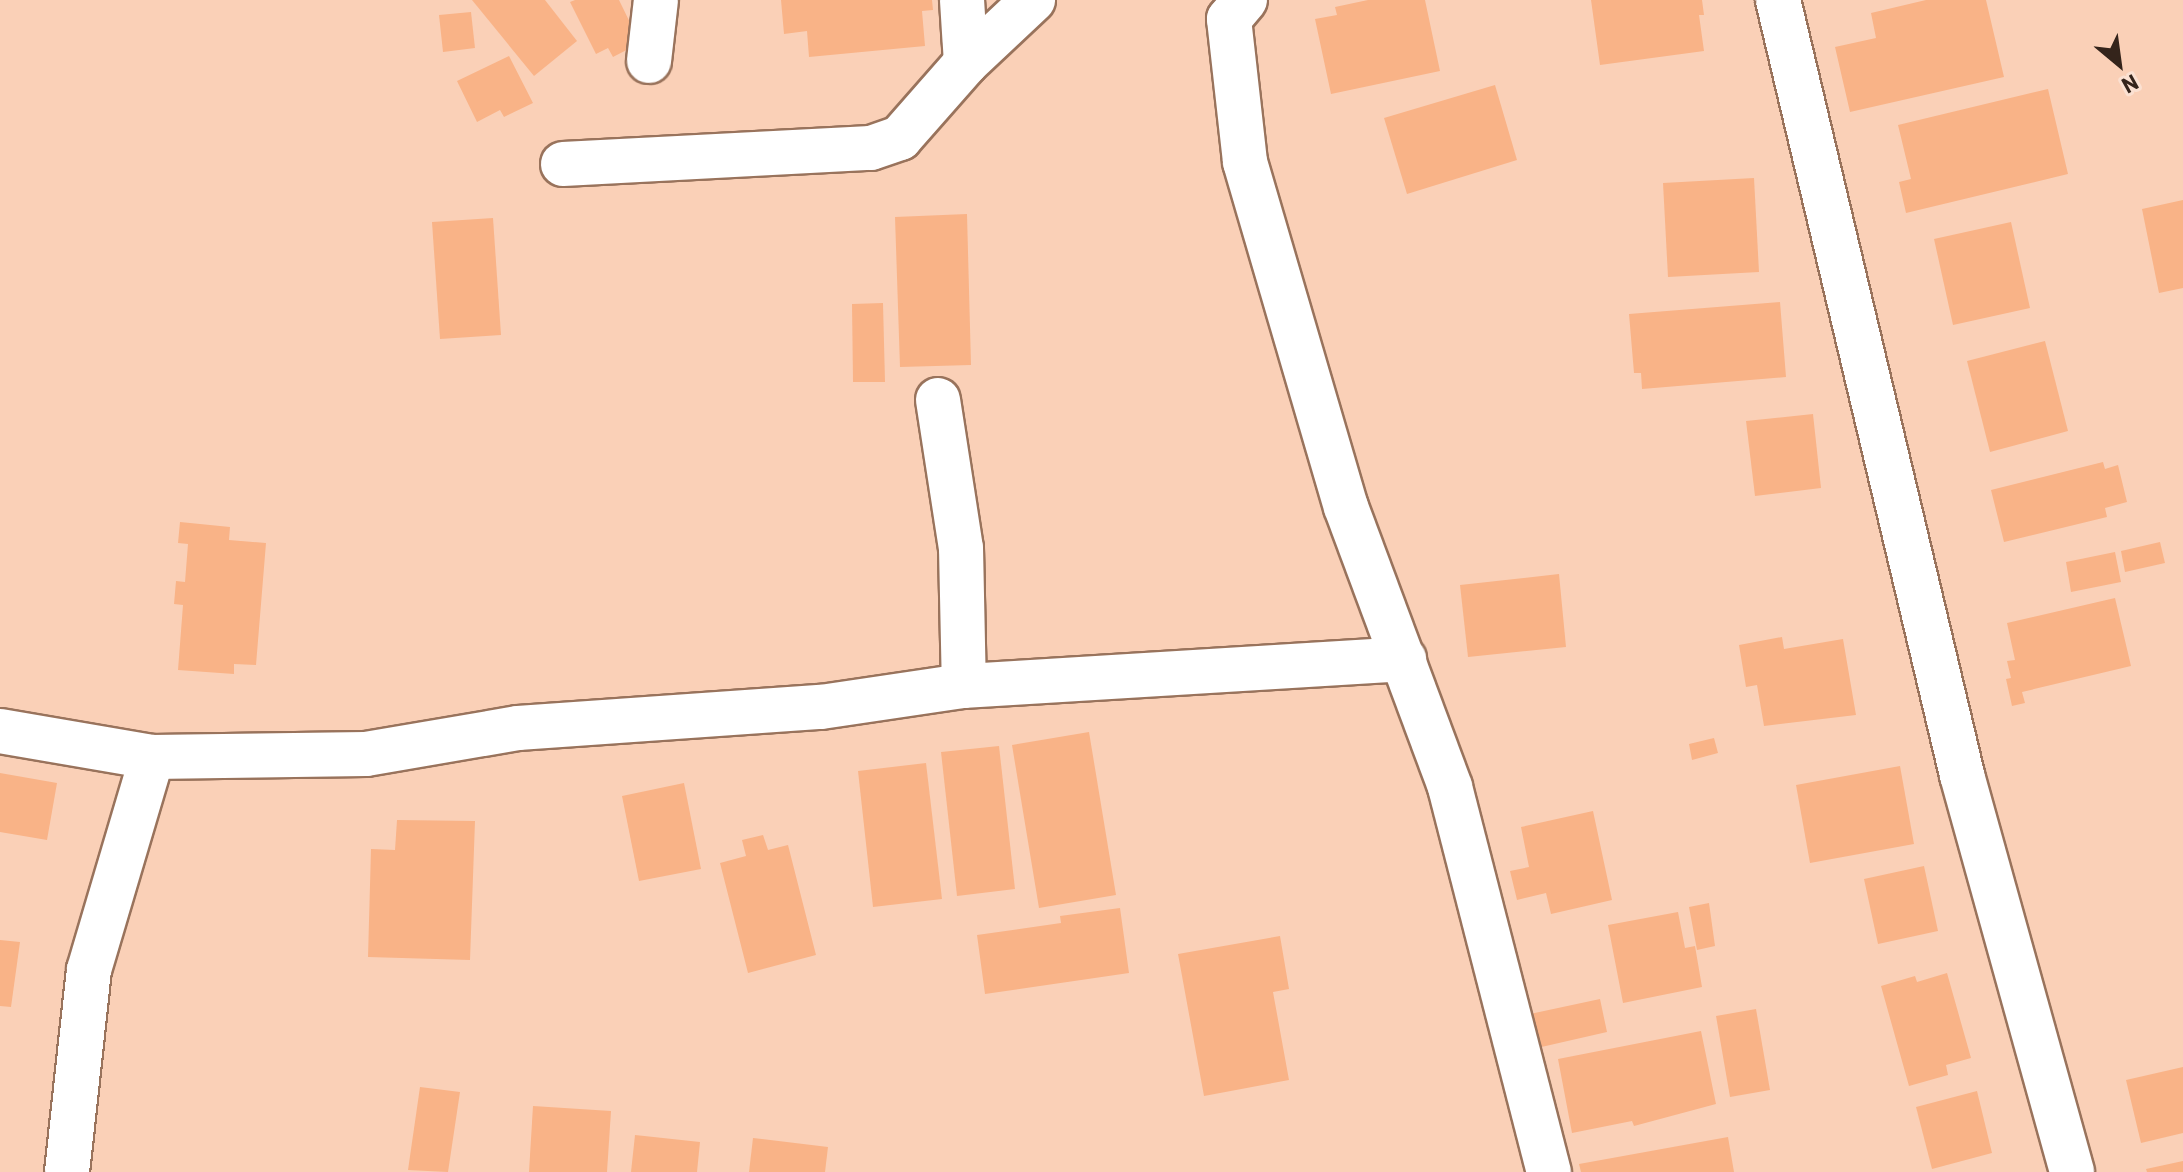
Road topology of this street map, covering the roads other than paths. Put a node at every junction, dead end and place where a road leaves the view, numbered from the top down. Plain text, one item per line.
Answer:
1 (656, 0) edge
2 (962, 0) edge
3 (1033, 0) edge
4 (1245, 0) edge
5 (1778, 0) edge
6 (649, 61) dead end
7 (966, 63) junction
8 (563, 164) dead end
9 (938, 400) dead end
10 (1404, 659) junction
11 (964, 686) junction
12 (0, 731) edge
13 (152, 757) junction
14 (67, 1172) edge
15 (1549, 1172) edge
16 (2072, 1172) edge

1 - 6 street
2 - 7 street
3 - 7 street
4 - 10 street
5 - 16 street
7 - 8 street
9 - 11 street
10 - 11 street
10 - 15 street
11 - 13 street
12 - 13 street
13 - 14 street

